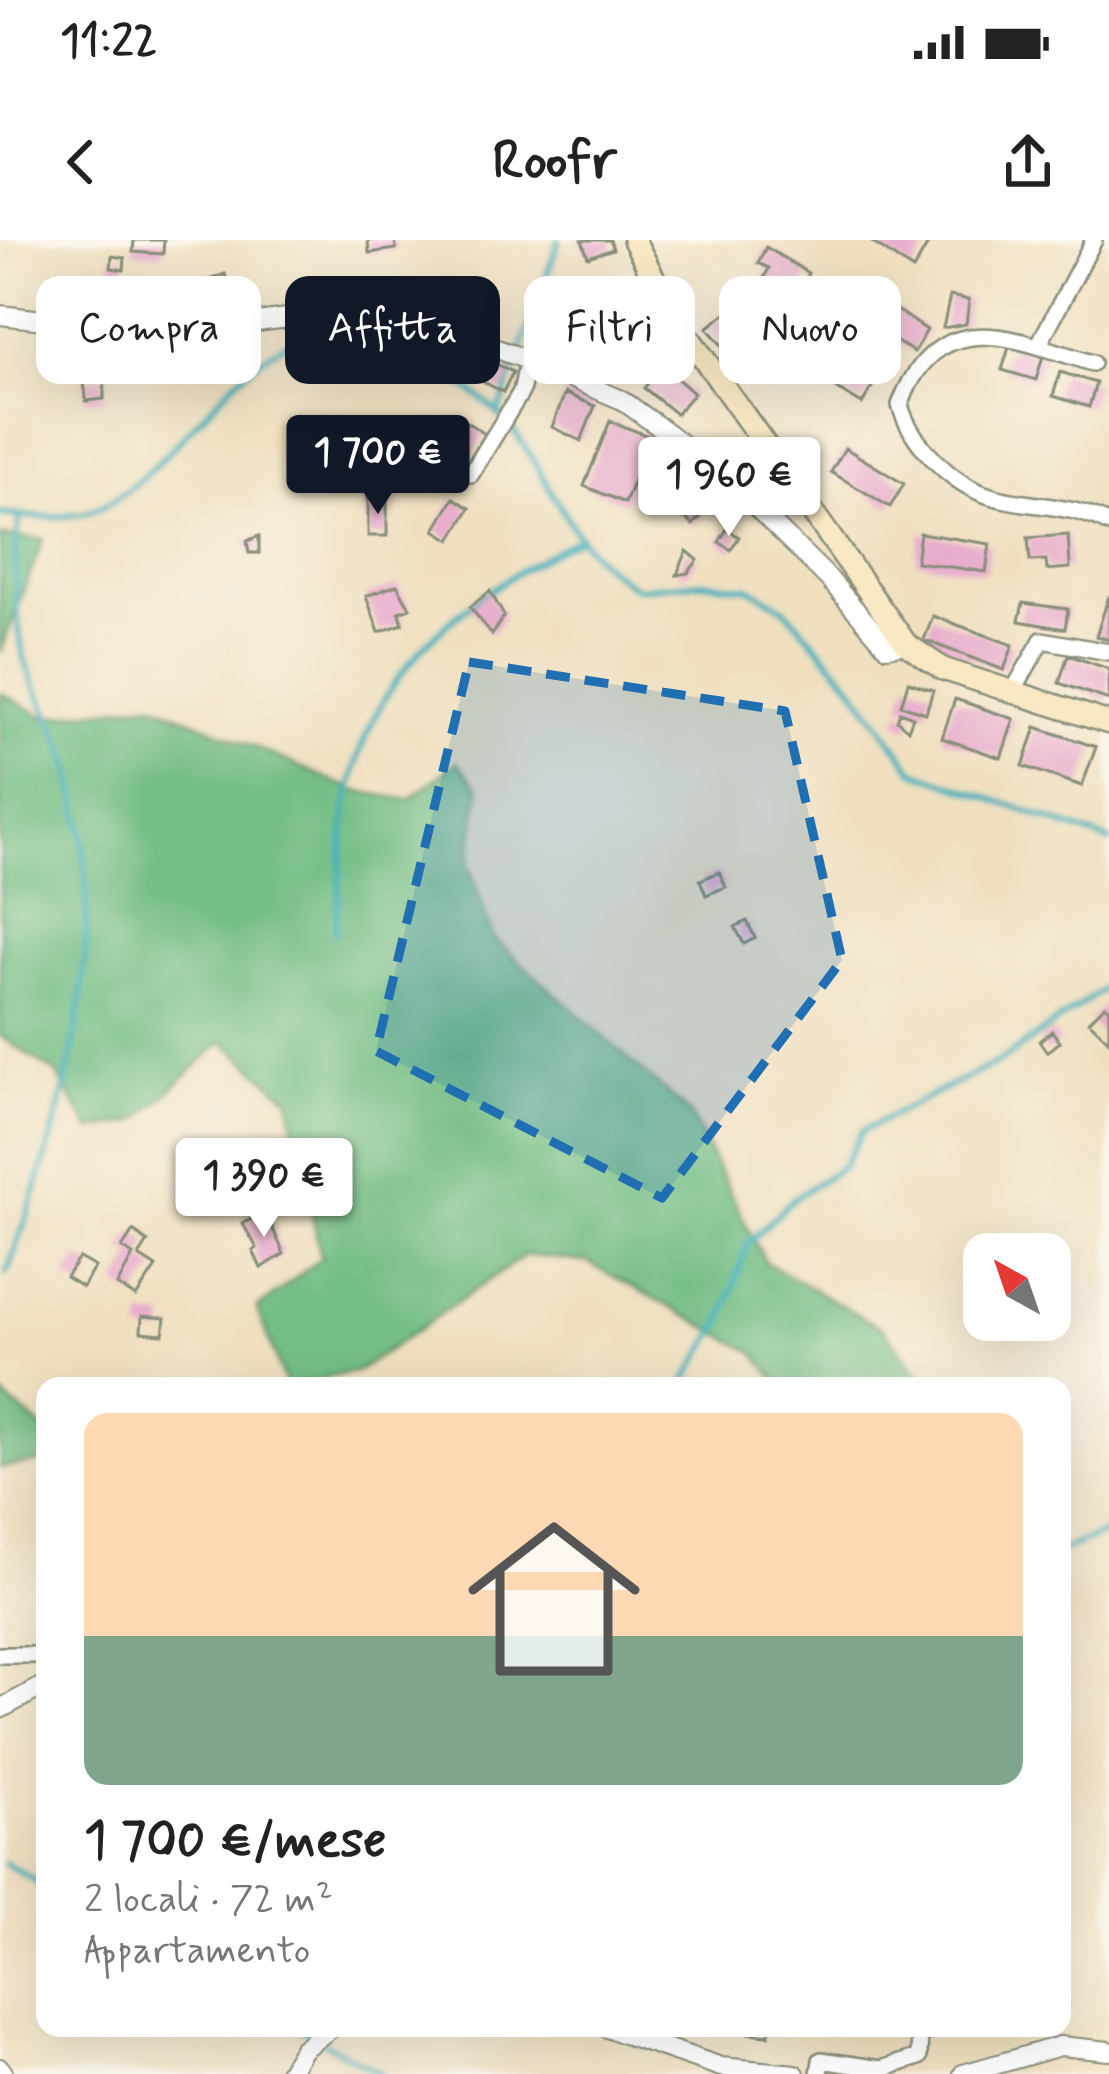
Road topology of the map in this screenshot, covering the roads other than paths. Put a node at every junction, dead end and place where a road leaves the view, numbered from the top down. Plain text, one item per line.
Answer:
1 (634, 240) edge
2 (1094, 240) edge
3 (0, 315) edge
4 (1038, 346) junction
5 (524, 360) edge
6 (1092, 363) dead end
7 (524, 372) edge
8 (583, 384) edge
9 (404, 476) dead end
10 (1109, 524) edge
11 (906, 644) junction
12 (1109, 652) edge
13 (1013, 692) junction
14 (1109, 723) edge
15 (0, 1655) edge
16 (36, 1655) edge
17 (36, 1689) edge
18 (0, 1709) edge
19 (319, 2037) edge
20 (633, 2037) edge
21 (920, 2037) edge
22 (1109, 2051) edge
23 (288, 2074) edge
24 (795, 2074) edge
25 (818, 2074) edge
26 (963, 2074) edge

1 - 11 main road
2 - 4 street
3 - 5 street
4 - 6 street
4 - 10 street
7 - 9 street
8 - 11 street
11 - 13 main road
12 - 13 street
13 - 14 main road
15 - 16 street
17 - 18 street
19 - 23 street
20 - 24 street
21 - 25 street
22 - 26 street

